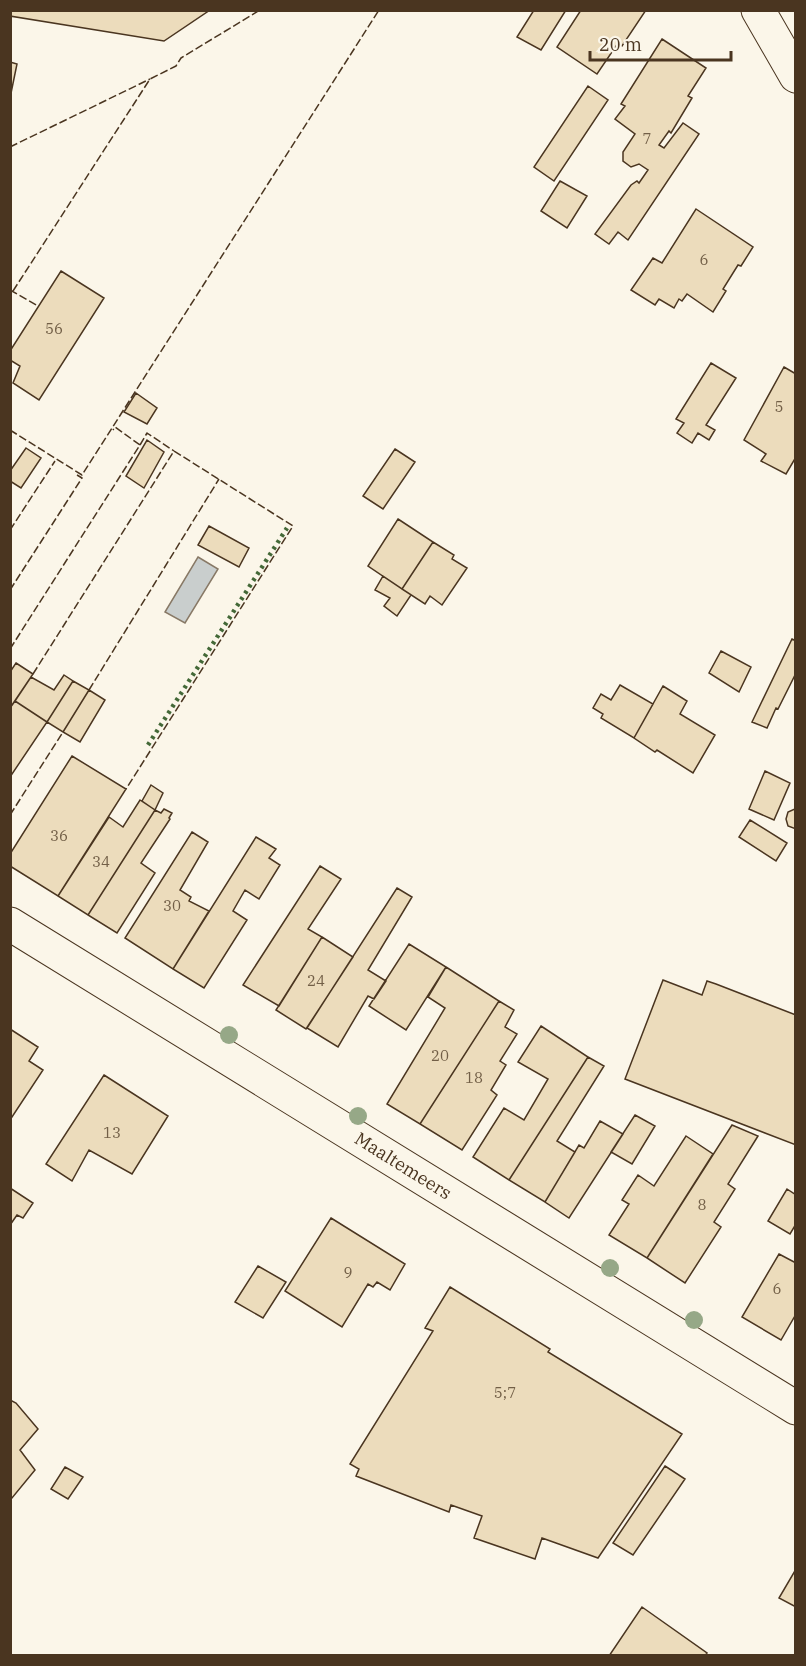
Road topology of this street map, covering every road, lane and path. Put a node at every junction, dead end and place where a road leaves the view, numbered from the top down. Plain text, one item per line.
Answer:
1 (758, 10) edge
2 (795, 76) edge
3 (10, 924) edge
4 (795, 1407) edge

1 - 2 street
3 - 4 street, Maaltemeers

